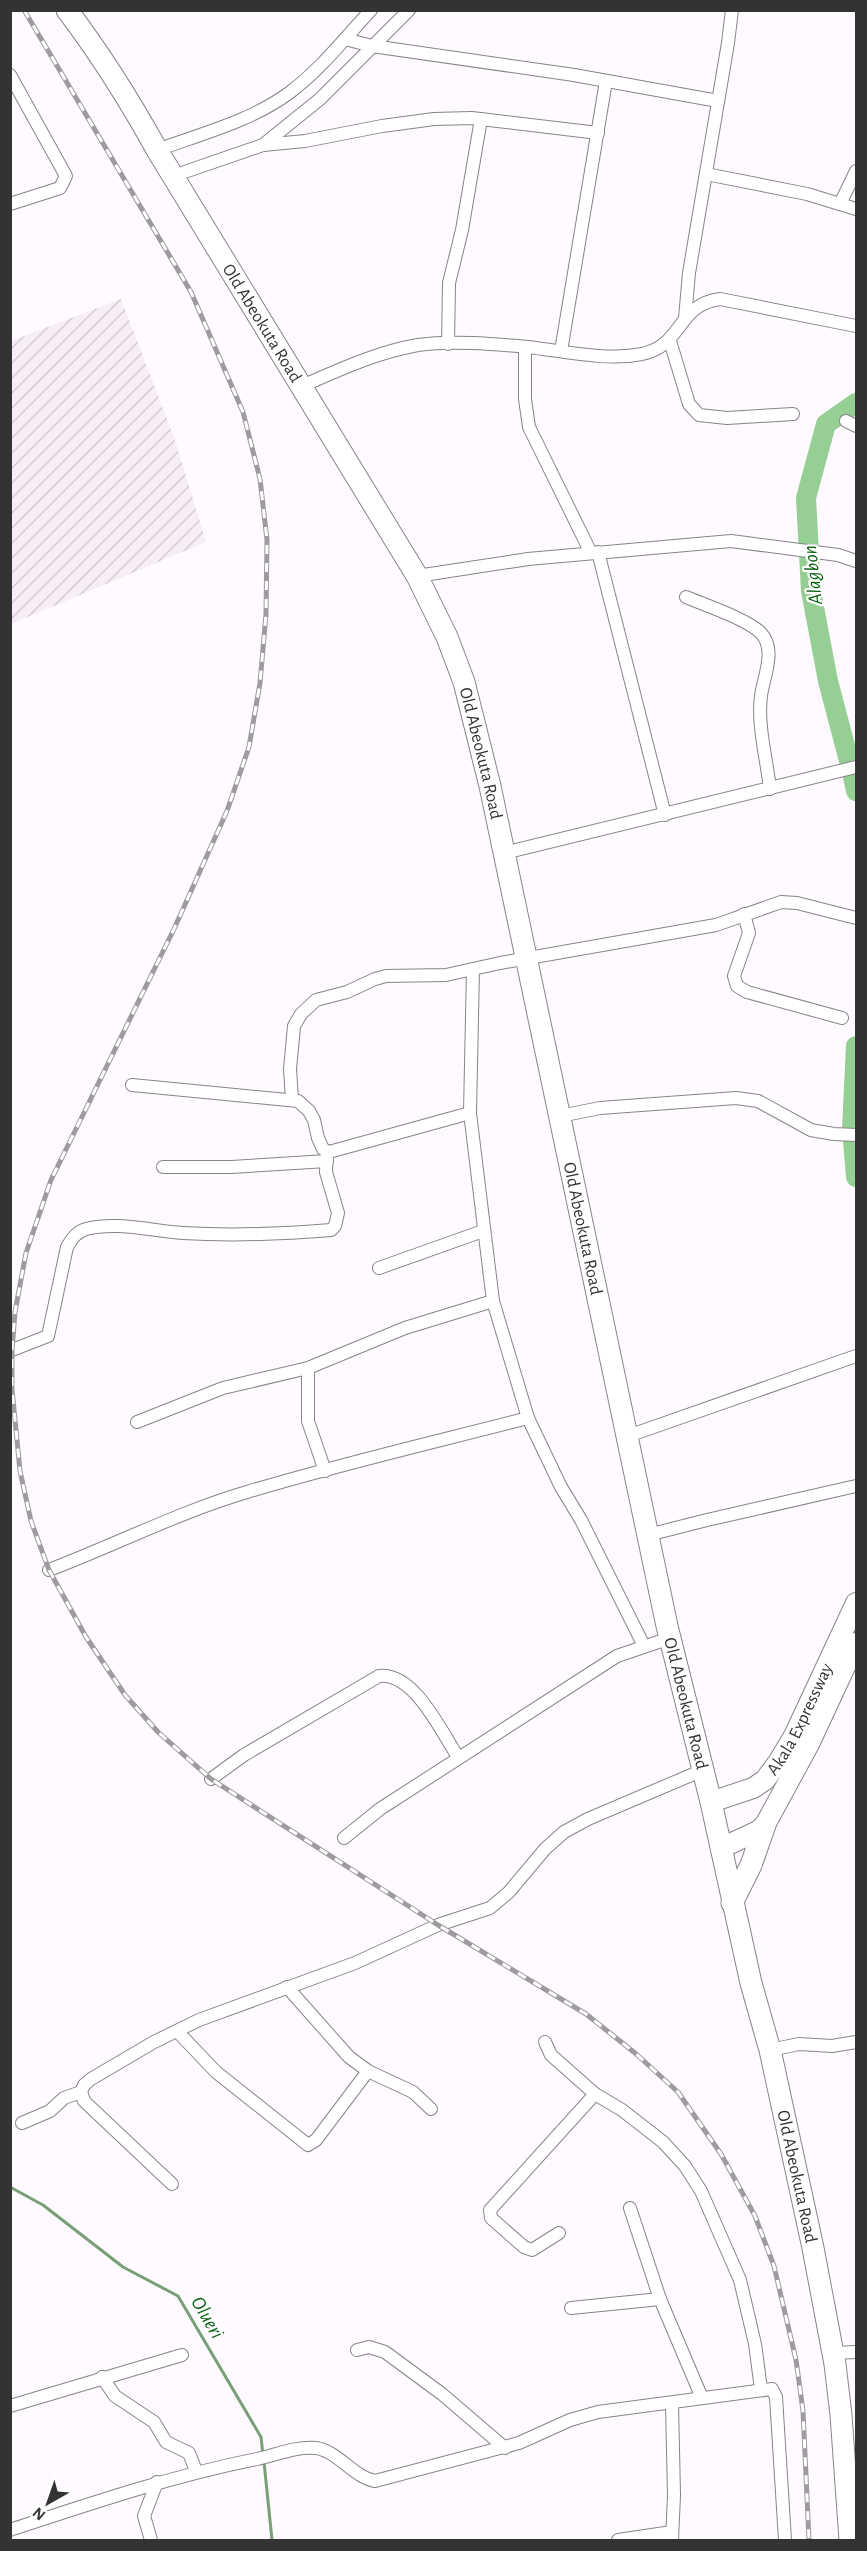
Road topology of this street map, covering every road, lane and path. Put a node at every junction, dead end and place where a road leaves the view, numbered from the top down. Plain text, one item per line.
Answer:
1 (67, 10) edge
2 (371, 10) edge
3 (410, 10) edge
4 (732, 10) edge
5 (345, 39) junction
6 (372, 46) junction
7 (10, 75) edge
8 (606, 81) junction
9 (718, 101) junction
10 (481, 119) junction
11 (598, 133) junction
12 (263, 145) junction
13 (157, 150) junction
14 (856, 171) edge
15 (706, 174) junction
16 (173, 176) junction
17 (10, 204) edge
18 (840, 204) junction
19 (856, 209) edge
20 (685, 318) junction
21 (856, 326) edge
22 (670, 341) junction
23 (448, 344) junction
24 (525, 347) junction
25 (561, 351) junction
26 (302, 386) junction
27 (793, 414) dead end
28 (594, 553) junction
29 (856, 561) edge
30 (417, 576) junction
31 (686, 597) dead end
32 (856, 767) edge
33 (770, 789) junction
34 (666, 815) junction
35 (504, 853) junction
36 (744, 914) junction
37 (856, 918) edge
38 (526, 958) junction
39 (473, 969) junction
40 (842, 1018) dead end
41 (132, 1085) dead end
42 (292, 1099) junction
43 (470, 1113) junction
44 (560, 1116) junction
45 (856, 1135) edge
46 (327, 1157) junction
47 (163, 1167) dead end
48 (483, 1231) junction
49 (379, 1268) dead end
50 (493, 1301) junction
51 (12, 1350) dead end
52 (856, 1356) edge
53 (308, 1368) junction
54 (528, 1418) junction
55 (137, 1422) dead end
56 (628, 1436) junction
57 (325, 1471) junction
58 (856, 1486) edge
59 (648, 1535) junction
60 (49, 1570) dead end
61 (856, 1603) edge
62 (670, 1638) junction
63 (856, 1643) edge
64 (644, 1646) junction
65 (458, 1757) junction
66 (703, 1770) junction
67 (211, 1779) dead end
68 (711, 1802) junction
69 (765, 1825) junction
70 (344, 1838) dead end
71 (721, 1848) junction
72 (732, 1903) junction
73 (287, 1987) junction
74 (177, 2031) junction
75 (545, 2042) dead end
76 (856, 2042) edge
77 (770, 2050) junction
78 (368, 2071) junction
79 (81, 2092) junction
80 (595, 2094) junction
81 (431, 2109) dead end
82 (22, 2123) dead end
83 (172, 2184) dead end
84 (630, 2208) dead end
85 (559, 2234) dead end
86 (660, 2299) junction
87 (572, 2308) dead end
88 (357, 2350) dead end
89 (856, 2352) edge
90 (833, 2353) junction
91 (182, 2355) dead end
92 (102, 2378) junction
93 (761, 2389) junction
94 (702, 2398) junction
95 (672, 2404) junction
96 (10, 2406) edge
97 (505, 2448) junction
98 (196, 2471) junction
99 (157, 2482) junction
100 (10, 2530) edge
101 (672, 2536) edge
102 (151, 2541) edge
103 (618, 2541) edge
104 (785, 2541) edge
105 (850, 2541) edge

1 - 13 highway, Old Abeokuta Road
2 - 5 street
3 - 6 street
4 - 9 street
5 - 6 street
5 - 13 street
6 - 8 street
6 - 12 street
7 - 17 street
8 - 9 street
8 - 11 street
9 - 15 street
10 - 11 street
10 - 12 street
10 - 23 street
11 - 25 street
12 - 16 street
13 - 16 highway, Old Abeokuta Road
14 - 18 street
15 - 18 street
15 - 20 street
16 - 26 highway, Old Abeokuta Road
18 - 19 street
20 - 21 street
20 - 22 street
22 - 25 street
22 - 27 street
23 - 24 street
23 - 26 street
24 - 25 street
24 - 28 street
26 - 30 highway, Old Abeokuta Road
28 - 29 street
28 - 30 street
28 - 34 street
30 - 35 highway, Old Abeokuta Road
31 - 33 street
32 - 33 street
33 - 34 street
34 - 35 street
35 - 38 highway, Old Abeokuta Road
36 - 37 street
36 - 38 street
36 - 40 street
38 - 39 street
38 - 44 highway, Old Abeokuta Road
39 - 42 street
39 - 43 street
41 - 42 street
42 - 46 street
43 - 46 street
43 - 48 street
44 - 45 street
44 - 56 highway, Old Abeokuta Road
46 - 47 street
46 - 51 street
48 - 49 street
48 - 50 street
50 - 53 street
50 - 54 street
52 - 56 street
53 - 55 street
53 - 57 street
54 - 57 street
54 - 64 street
56 - 59 highway, Old Abeokuta Road
57 - 60 street
58 - 59 street
59 - 62 highway, Old Abeokuta Road
61 - 68 main road, Akala Expressway
62 - 64 street
62 - 66 highway, Old Abeokuta Road
63 - 69 main road, Akala Expressway
64 - 65 street
65 - 67 street
65 - 70 street
66 - 68 highway, Old Abeokuta Road
66 - 73 street
68 - 71 highway, Old Abeokuta Road
69 - 71 main road
69 - 72 highway
71 - 72 highway, Old Abeokuta Road
72 - 77 highway, Old Abeokuta Road
73 - 74 street
73 - 78 street
74 - 78 street
74 - 79 street
75 - 80 street
76 - 77 street
77 - 90 highway, Old Abeokuta Road
78 - 81 street
79 - 82 street
79 - 83 street
80 - 85 street
80 - 93 street
84 - 86 street
86 - 87 street
86 - 94 street
88 - 97 street
89 - 90 street
90 - 105 highway, Old Abeokuta Road
91 - 92 street
92 - 96 street
92 - 98 street
93 - 94 street
93 - 104 street
94 - 95 street
95 - 97 street
95 - 101 street
97 - 98 street
98 - 99 street
99 - 100 street
99 - 102 street
101 - 103 street

